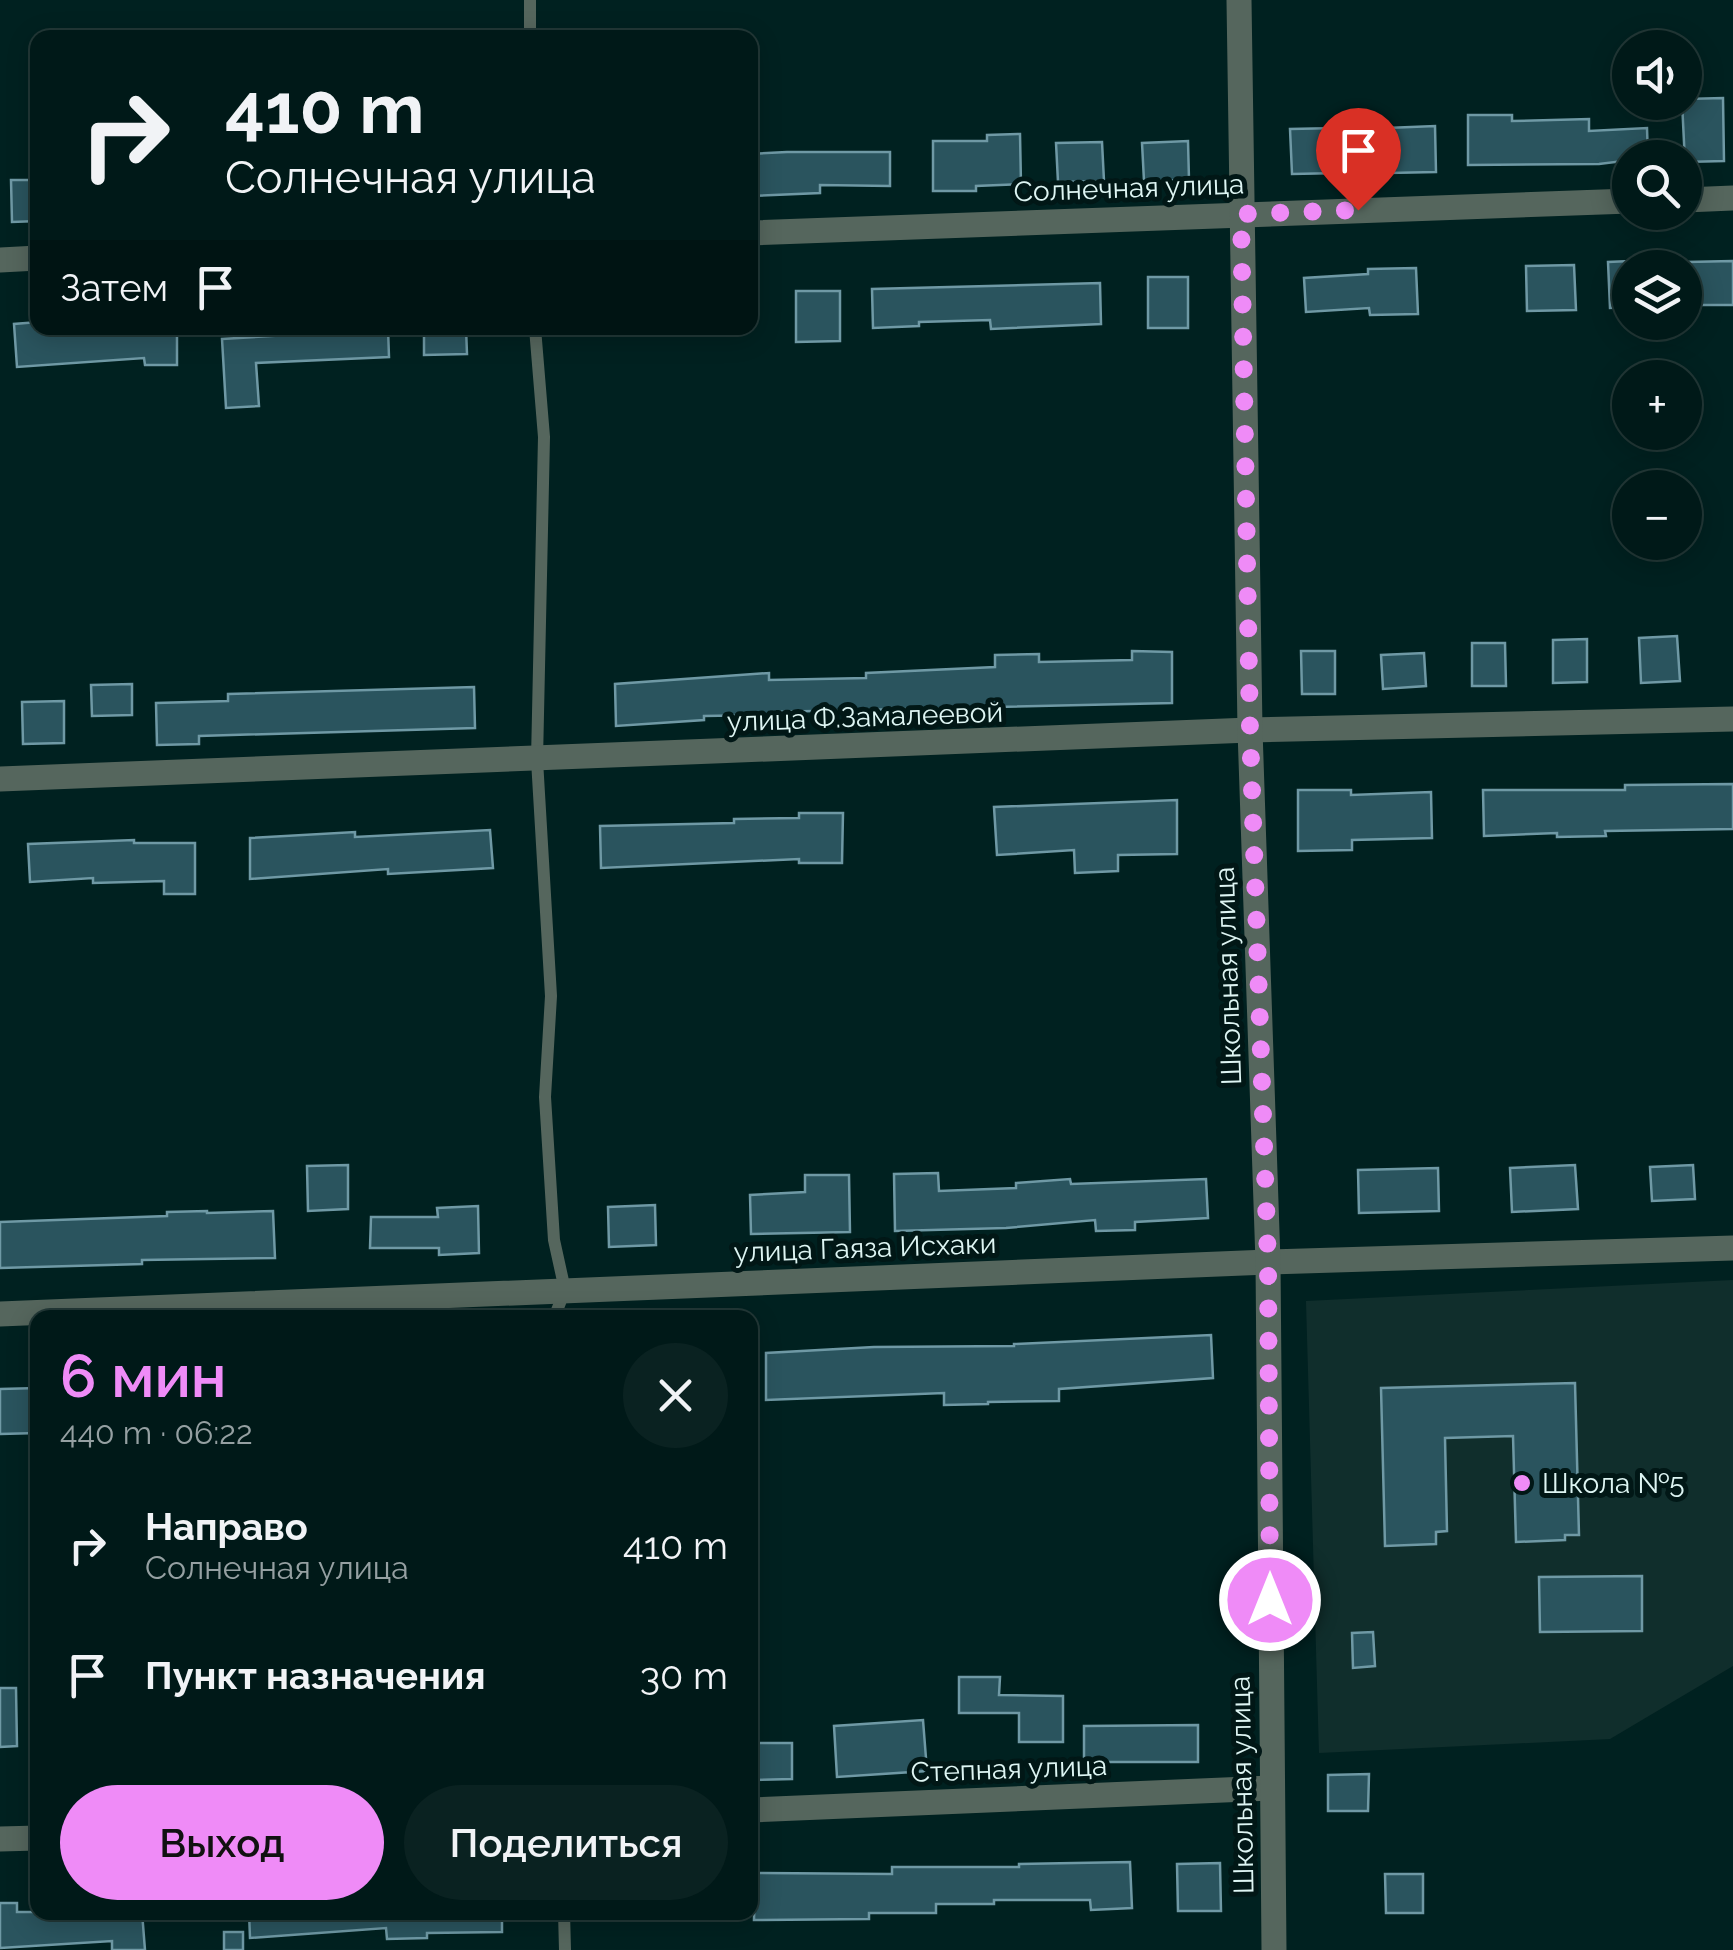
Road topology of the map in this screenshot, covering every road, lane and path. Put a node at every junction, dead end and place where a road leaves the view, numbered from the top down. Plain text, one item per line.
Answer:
1 (530, 0) edge
2 (1239, 0) edge
3 (530, 30) edge
4 (1733, 198) edge
5 (1702, 199) edge
6 (1612, 202) edge
7 (1241, 214) junction
8 (758, 233) edge
9 (30, 258) edge
10 (0, 260) edge
11 (536, 335) edge
12 (1733, 719) edge
13 (1250, 730) junction
14 (537, 760) junction
15 (0, 779) edge
16 (1733, 1248) edge
17 (1268, 1262) junction
18 (565, 1290) junction
19 (94, 1310) edge
20 (557, 1310) edge
21 (30, 1313) edge
22 (0, 1314) edge
23 (1272, 1788) junction
24 (758, 1810) edge
25 (30, 1838) edge
26 (0, 1839) edge
27 (564, 1920) edge
28 (564, 1950) edge
29 (1274, 1950) edge

1 - 3 lane
2 - 7 street, Школьная улица
4 - 5 street
6 - 7 street, Солнечная улица
7 - 8 street, Солнечная улица
7 - 13 street, Школьная улица
9 - 10 street
11 - 14 lane
12 - 13 street, улица Ф.Замалеевой
13 - 14 street, улица Ф.Замалеевой
13 - 17 street, Школьная улица
14 - 15 street, улица Ф.Замалеевой
14 - 18 lane
16 - 17 street, улица Гаяза Исхаки
17 - 18 street, улица Гаяза Исхаки
17 - 23 street, Школьная улица
18 - 19 street, улица Гаяза Исхаки
18 - 20 lane
21 - 22 street, улица Гаяза Исхаки
23 - 24 street, Степная улица
23 - 29 street, Школьная улица
25 - 26 street
27 - 28 lane

